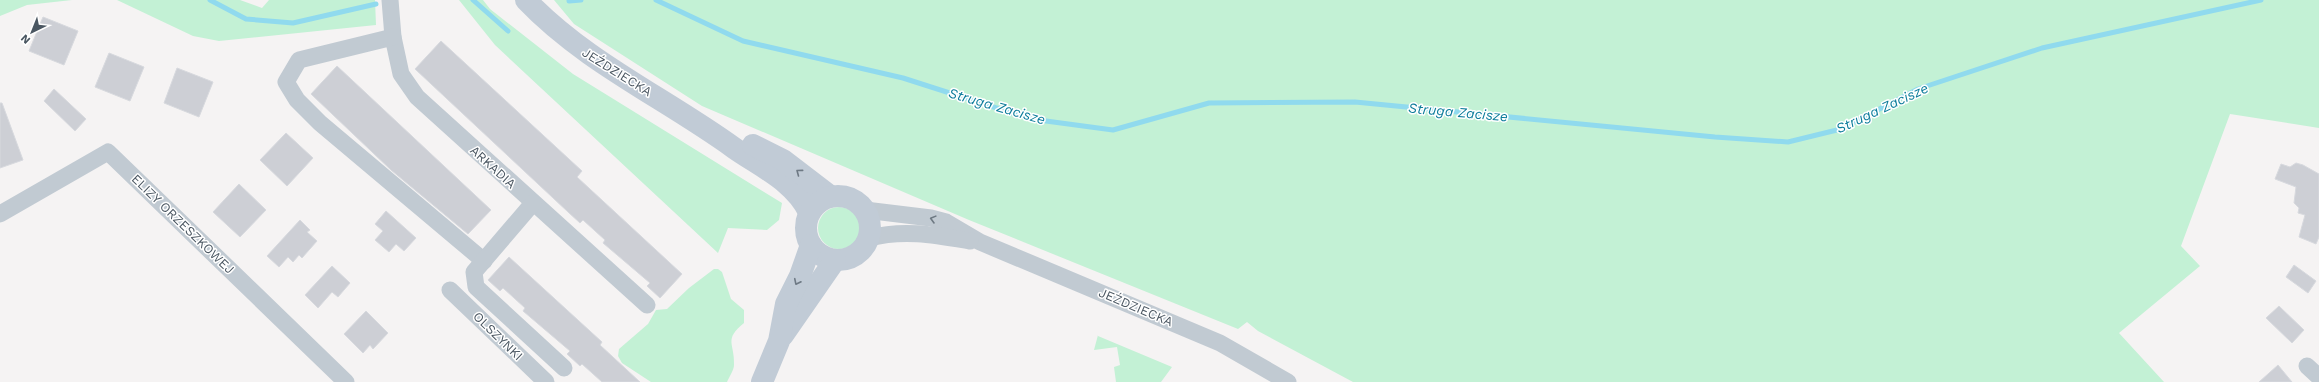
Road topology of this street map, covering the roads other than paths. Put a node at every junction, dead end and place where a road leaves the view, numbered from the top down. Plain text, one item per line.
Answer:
1 (390, 0) edge
2 (526, 0) edge
3 (393, 37) junction
4 (716, 134) junction
5 (830, 196) junction
6 (532, 203) junction
7 (866, 210) junction
8 (809, 212) junction
9 (0, 214) edge
10 (869, 238) junction
11 (980, 242) junction
12 (811, 245) junction
13 (835, 260) junction
14 (484, 261) junction
15 (450, 290) dead end
16 (647, 305) dead end
17 (779, 341) junction
18 (564, 368) dead end
19 (346, 382) edge
20 (546, 382) edge
21 (762, 382) edge
22 (1288, 382) edge

1 - 3 street, ARKADIA
2 - 4 street, JEŹDZIECKA
3 - 6 street, ARKADIA
3 - 14 street
5 -> 4 street, JEŹDZIECKA
4 - 8 street, JEŹDZIECKA
5 - 7 street
5 - 8 street
6 - 14 street
6 - 16 street, ARKADIA
7 - 10 street
11 -> 7 street, JEŹDZIECKA
8 - 12 street
9 - 19 street, ELIZY ORZESZKOWEJ
10 - 11 street, JEŹDZIECKA
10 - 13 street
11 - 22 street, JEŹDZIECKA
12 - 13 street
12 -> 17 street
13 - 17 street
14 - 18 street
15 - 20 street, OLSZYNKI
17 - 21 street

